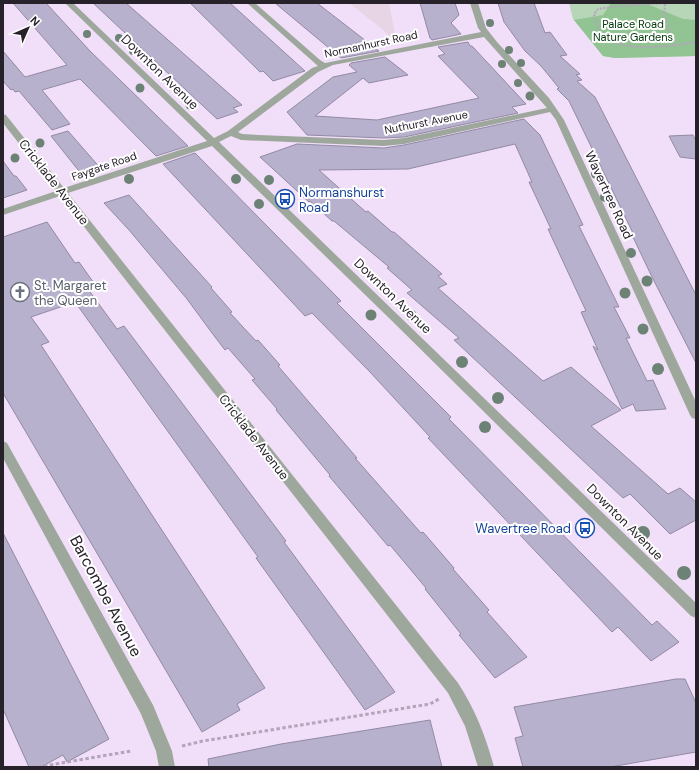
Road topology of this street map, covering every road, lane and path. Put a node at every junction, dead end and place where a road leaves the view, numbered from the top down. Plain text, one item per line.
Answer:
1 (69, 3) edge
2 (251, 3) edge
3 (474, 3) edge
4 (666, 4) edge
5 (486, 34) junction
6 (696, 42) edge
7 (674, 45) junction
8 (323, 66) junction
9 (553, 109) junction
10 (3, 118) edge
11 (231, 133) junction
12 (213, 142) junction
13 (62, 193) junction
14 (3, 212) edge
15 (696, 415) edge
16 (3, 446) edge
17 (696, 612) edge
18 (455, 690) junction
19 (131, 751) dead end
20 (164, 751) junction
21 (38, 767) edge
22 (167, 767) edge
23 (486, 767) edge

1 - 12 street, Downton Avenue
2 - 8 street
3 - 5 street, Wavertree Road
4 - 7 path
4 - 7 path
5 - 8 street, Normanhurst Road
5 - 9 street, Wavertree Road
6 - 7 path
8 - 11 street, Normanhurst Road
9 - 11 street, Nuthurst Avenue
9 - 15 street, Wavertree Road
10 - 13 street, Cricklade Avenue
11 - 12 street, Normanhurst Road
12 - 13 street, Faygate Road
12 - 17 street, Downton Avenue
13 - 14 street, Faygate Road
13 - 18 street, Cricklade Avenue
16 - 20 street, Barcombe Avenue
18 - 20 path
18 - 23 street, Cricklade Avenue
19 - 21 path
20 - 22 street, Barcombe Avenue

